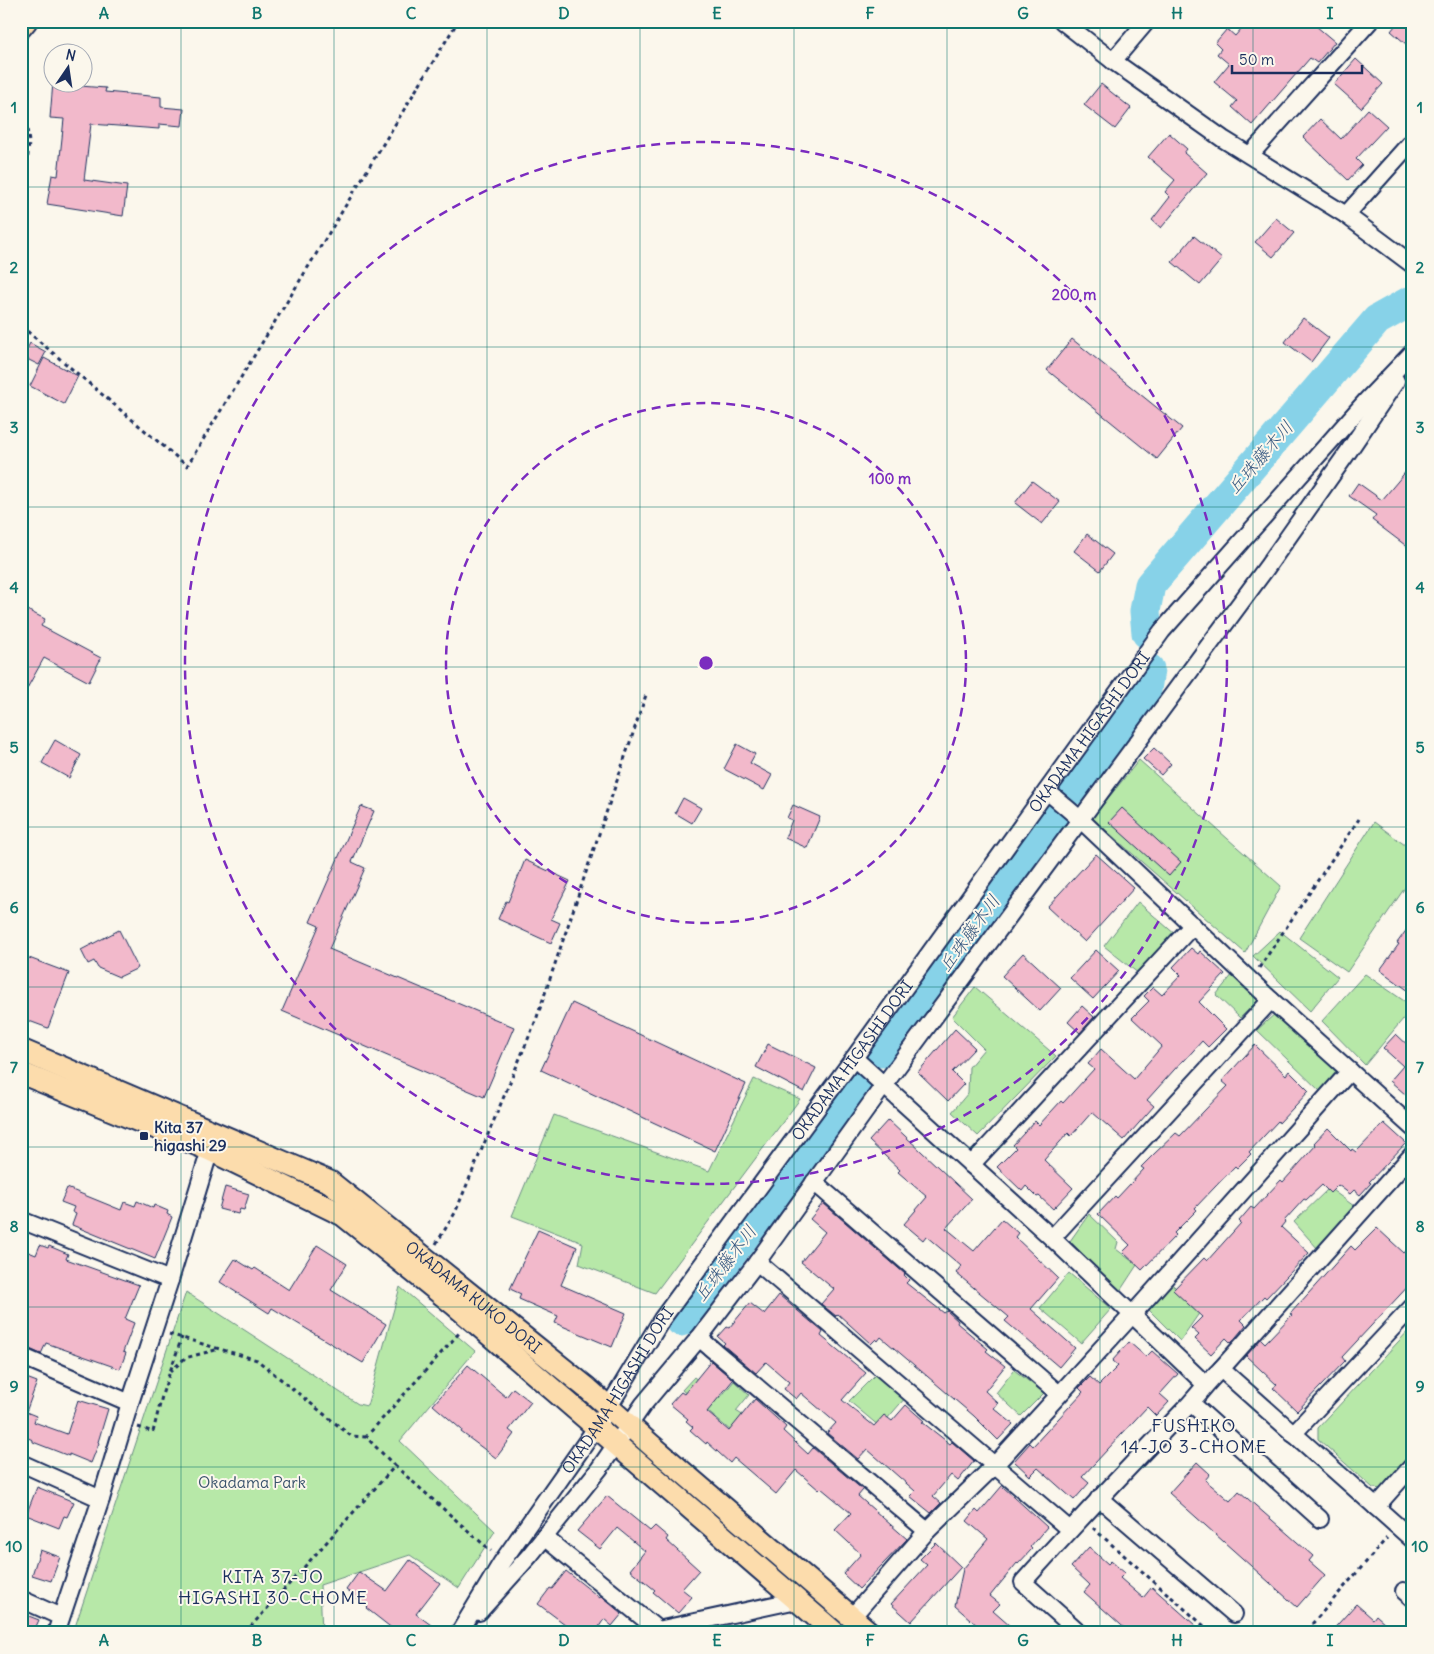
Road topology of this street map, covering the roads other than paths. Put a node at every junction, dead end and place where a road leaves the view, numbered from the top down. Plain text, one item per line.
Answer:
1 (26, 21) edge
2 (1062, 21) edge
3 (1147, 21) edge
4 (1370, 21) edge
5 (21, 28) edge
6 (1113, 61) junction
7 (1413, 140) edge
8 (1250, 155) junction
9 (1346, 215) junction
10 (1413, 265) edge
11 (1413, 352) edge
12 (1413, 356) edge
13 (1047, 791) junction
14 (1081, 820) junction
15 (1193, 925) junction
16 (1271, 1000) junction
17 (21, 1050) edge
18 (854, 1058) junction
19 (1350, 1071) junction
20 (21, 1074) edge
21 (884, 1085) junction
22 (1413, 1128) edge
23 (213, 1141) junction
24 (1413, 1154) edge
25 (971, 1165) junction
26 (814, 1182) junction
27 (21, 1220) edge
28 (1052, 1238) junction
29 (757, 1262) junction
30 (170, 1280) junction
31 (1413, 1306) edge
32 (1132, 1315) junction
33 (699, 1338) junction
34 (21, 1356) edge
35 (1220, 1369) junction
36 (1205, 1384) junction
37 (1059, 1394) junction
38 (130, 1403) junction
39 (1191, 1403) junction
40 (608, 1407) junction
41 (630, 1426) junction
42 (596, 1428) junction
43 (1293, 1434) junction
44 (616, 1445) junction
45 (21, 1463) edge
46 (1413, 1465) edge
47 (994, 1466) junction
48 (1100, 1498) junction
49 (101, 1499) junction
50 (1376, 1507) junction
51 (1320, 1518) dead end
52 (1070, 1530) junction
53 (927, 1531) junction
54 (544, 1537) junction
55 (1413, 1540) edge
56 (21, 1599) edge
57 (797, 1600) junction
58 (1234, 1614) dead end
59 (852, 1617) junction
60 (63, 1626) edge
61 (653, 1632) edge
62 (460, 1633) edge
63 (836, 1633) edge
64 (870, 1633) edge
65 (1080, 1633) edge

1 - 5 main road
2 - 6 street
3 - 6 street
4 - 8 street
6 - 8 street
7 - 9 street
8 - 9 street
9 - 10 street
11 - 13 street, OKADAMA HIGASHI DORI
12 - 14 street, OKADAMA HIGASHI DORI
13 - 14 street
13 - 18 street, OKADAMA HIGASHI DORI
14 - 15 street
14 - 21 street, OKADAMA HIGASHI DORI
15 - 16 street
15 - 25 street
16 - 19 street
16 - 28 street
17 - 23 main road, OKADAMA KUKO DORI
18 - 21 street
18 - 40 street, OKADAMA HIGASHI DORI
19 - 22 street
19 - 32 street
20 - 23 main road, OKADAMA KUKO DORI
21 - 25 street
21 - 26 street, OKADAMA HIGASHI DORI
23 - 30 street
23 - 40 main road, OKADAMA KUKO DORI
23 - 42 main road, OKADAMA KUKO DORI
24 - 35 street
25 - 28 street
26 - 29 street, OKADAMA HIGASHI DORI
26 - 37 street
27 - 30 street
28 - 32 street
29 - 33 street, OKADAMA HIGASHI DORI
29 - 47 street
30 - 38 street
31 - 43 street
32 - 36 street
32 - 37 street
33 - 41 street, OKADAMA HIGASHI DORI
33 - 53 street
34 - 38 street
35 - 36 street
35 - 43 street
36 - 39 street
37 - 47 street
38 - 49 street
39 - 48 street
39 - 51 street
40 - 41 main road, OKADAMA KUKO DORI
40 - 42 street, OKADAMA HIGASHI DORI
41 - 44 street, OKADAMA HIGASHI DORI
41 - 59 main road, OKADAMA KUKO DORI
42 - 44 main road, OKADAMA KUKO DORI
42 - 62 street, OKADAMA HIGASHI DORI
43 - 50 street
44 - 54 street, OKADAMA HIGASHI DORI
44 - 57 main road, OKADAMA KUKO DORI
45 - 49 street
46 - 50 street
47 - 52 street
47 - 53 street
48 - 52 street
48 - 58 street
49 - 60 street
50 - 55 street
52 - 65 street
53 - 59 street
54 - 61 street
54 - 62 street, OKADAMA HIGASHI DORI
56 - 60 street
57 - 61 street
57 - 63 main road, OKADAMA KUKO DORI
59 - 64 main road, OKADAMA KUKO DORI

